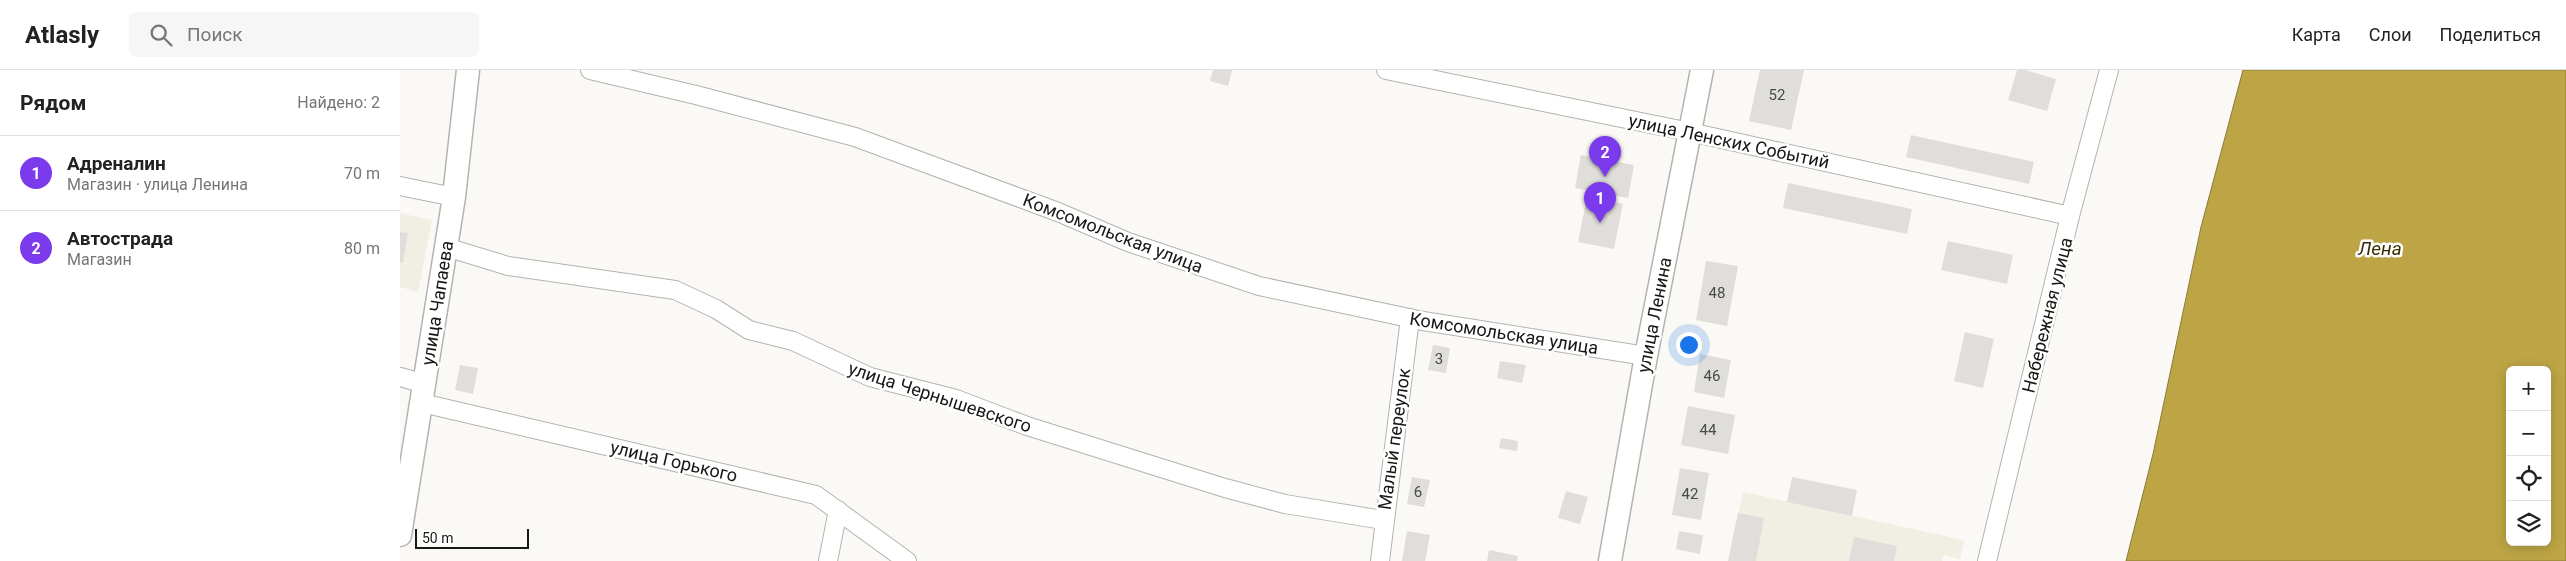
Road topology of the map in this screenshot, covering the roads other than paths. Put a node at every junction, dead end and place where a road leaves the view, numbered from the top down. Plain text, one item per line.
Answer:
1 (468, 70) edge
2 (590, 70) edge
3 (1386, 70) edge
4 (1702, 70) edge
5 (2109, 70) edge
6 (1690, 132) junction
7 (400, 186) edge
8 (454, 196) junction
9 (2070, 216) junction
10 (446, 247) junction
11 (1410, 318) junction
12 (1646, 356) junction
13 (400, 376) edge
14 (423, 393) junction
15 (838, 510) junction
16 (1384, 520) junction
17 (400, 535) edge
18 (828, 561) edge
19 (907, 561) edge
20 (1380, 561) edge
21 (1610, 561) edge
22 (1987, 561) edge

1 - 8 main road, улица Чапаева
2 - 11 street, Комсомольская улица
3 - 6 street, улица Ленских Событий
4 - 6 main road, улица Ленина
5 - 9 street, Набережная улица
6 - 9 street, улица Ленских Событий
6 - 12 main road, улица Ленина
7 - 8 street
8 - 10 main road, улица Чапаева
9 - 22 street, Набережная улица
10 - 14 main road, улица Чапаева
10 - 16 street, улица Чернышевского
11 - 12 street, Комсомольская улица
11 - 16 street, Малый переулок
12 - 21 main road, улица Ленина
13 - 14 street, улица Горького
14 - 15 street, улица Горького
14 - 17 main road, улица Чапаева
15 - 18 street
15 - 19 street, улица Горького
16 - 20 street, Малый переулок

